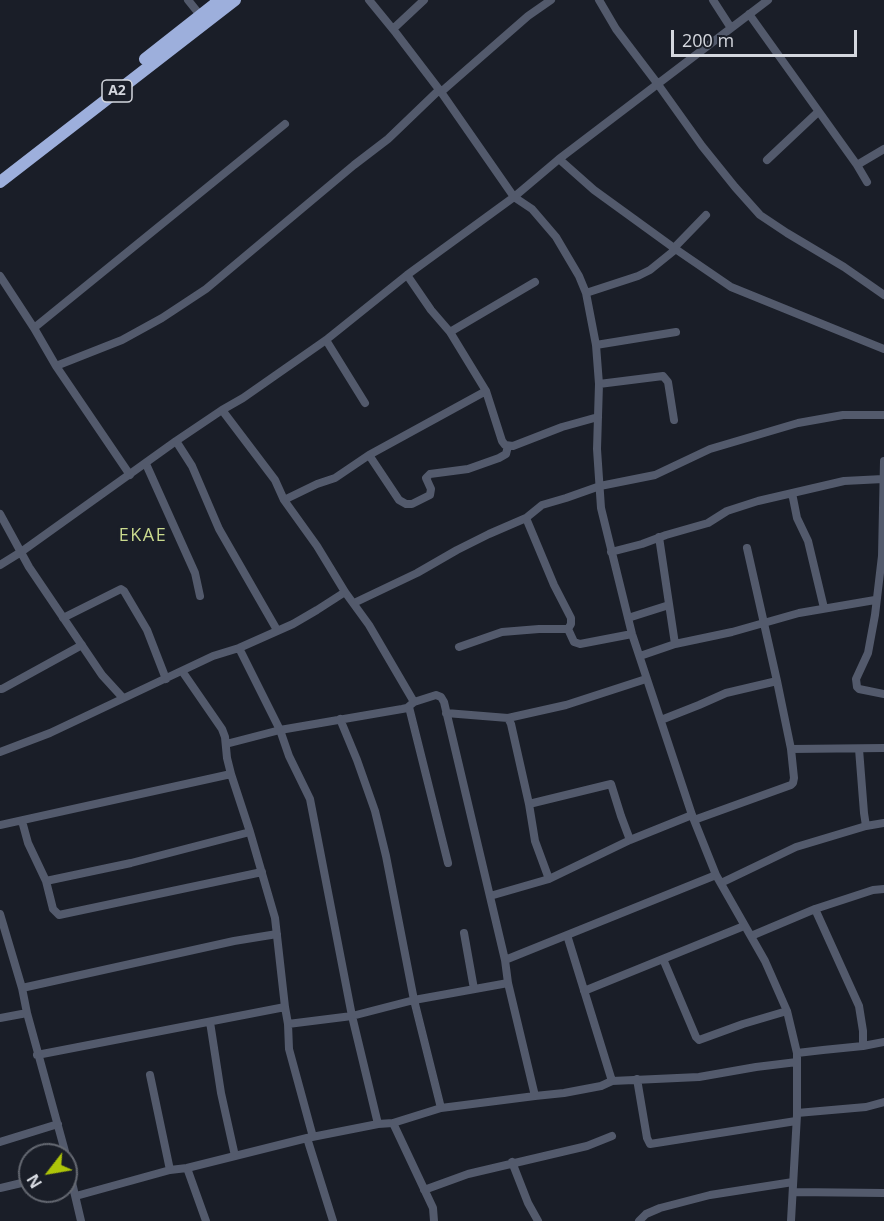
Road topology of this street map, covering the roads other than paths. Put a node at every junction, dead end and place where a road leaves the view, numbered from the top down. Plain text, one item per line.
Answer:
1 (188, 0) edge
2 (220, 0) edge
3 (235, 0) edge
4 (369, 0) edge
5 (424, 0) edge
6 (550, 0) edge
7 (599, 0) edge
8 (712, 0) edge
9 (768, 0) edge
10 (749, 14) junction
11 (200, 15) junction
12 (731, 27) junction
13 (393, 29) junction
14 (657, 83) junction
15 (440, 91) junction
16 (818, 112) junction
17 (285, 124) dead end
18 (884, 149) edge
19 (559, 159) junction
20 (767, 160) dead end
21 (856, 165) junction
22 (0, 174) edge
23 (0, 182) edge
24 (867, 182) dead end
25 (514, 197) junction
26 (706, 215) dead end
27 (675, 249) junction
28 (407, 275) junction
29 (0, 276) edge
30 (535, 282) dead end
31 (586, 293) junction
32 (884, 295) edge
33 (34, 328) junction
34 (450, 332) junction
35 (676, 332) dead end
36 (326, 340) junction
37 (596, 345) junction
38 (884, 349) edge
39 (56, 366) junction
40 (599, 384) junction
41 (486, 392) junction
42 (365, 403) dead end
43 (222, 410) junction
44 (884, 415) edge
45 (598, 417) junction
46 (674, 420) dead end
47 (176, 441) junction
48 (508, 446) junction
49 (369, 454) junction
50 (884, 461) edge
51 (146, 464) junction
52 (129, 475) junction
53 (883, 479) edge
54 (600, 486) junction
55 (792, 494) junction
56 (284, 500) junction
57 (0, 514) edge
58 (526, 518) junction
59 (659, 537) junction
60 (747, 548) dead end
61 (21, 552) junction
62 (611, 552) junction
63 (0, 565) edge
64 (345, 592) junction
65 (200, 596) dead end
66 (875, 600) junction
67 (354, 603) junction
68 (669, 605) junction
69 (824, 608) junction
70 (63, 618) junction
71 (628, 618) junction
72 (763, 624) junction
73 (568, 629) junction
74 (277, 630) junction
75 (632, 634) junction
76 (675, 644) junction
77 (82, 645) junction
78 (459, 647) dead end
79 (239, 648) junction
80 (640, 656) junction
81 (182, 671) junction
82 (166, 679) junction
83 (646, 679) junction
84 (777, 681) junction
85 (0, 689) edge
86 (884, 694) edge
87 (123, 698) junction
88 (411, 704) junction
89 (446, 713) junction
90 (508, 718) junction
91 (340, 720) junction
92 (661, 720) junction
93 (280, 730) junction
94 (226, 744) junction
95 (884, 748) edge
96 (791, 749) junction
97 (859, 749) junction
98 (0, 752) edge
99 (231, 774) junction
100 (529, 804) junction
101 (693, 818) junction
102 (22, 821) junction
103 (884, 823) edge
104 (0, 825) edge
105 (866, 826) junction
106 (250, 832) junction
107 (630, 840) junction
108 (448, 863) dead end
109 (262, 872) junction
110 (549, 879) junction
111 (719, 879) junction
112 (46, 882) junction
113 (883, 892) edge
114 (490, 896) junction
115 (815, 909) junction
116 (0, 914) edge
117 (744, 926) junction
118 (464, 933) dead end
119 (277, 934) junction
120 (567, 935) junction
121 (751, 936) junction
122 (663, 959) junction
123 (505, 960) junction
124 (508, 983) junction
125 (22, 988) junction
126 (474, 989) junction
127 (584, 992) junction
128 (414, 1000) junction
129 (285, 1007) junction
130 (788, 1011) junction
131 (27, 1013) junction
132 (352, 1016) junction
133 (0, 1018) edge
134 (210, 1022) junction
135 (288, 1024) junction
136 (884, 1042) edge
137 (863, 1046) junction
138 (38, 1055) junction
139 (797, 1058) junction
140 (150, 1075) dead end
141 (637, 1079) junction
142 (612, 1081) junction
143 (536, 1096) junction
144 (884, 1102) edge
145 (441, 1108) junction
146 (796, 1117) junction
147 (393, 1123) junction
148 (57, 1124) junction
149 (378, 1124) junction
150 (612, 1136) dead end
151 (310, 1138) junction
152 (0, 1142) edge
153 (62, 1143) edge
154 (235, 1156) junction
155 (512, 1162) junction
156 (187, 1168) junction
157 (170, 1170) junction
158 (793, 1182) junction
159 (18, 1184) edge
160 (0, 1188) edge
161 (424, 1190) junction
162 (793, 1192) junction
163 (884, 1192) edge
164 (78, 1195) edge
165 (77, 1203) edge
166 (81, 1221) edge
167 (206, 1221) edge
168 (333, 1221) edge
169 (435, 1221) edge
170 (538, 1221) edge
171 (639, 1221) edge
172 (791, 1221) edge

1 - 11 street
2 - 11 highway, A2
3 - 23 highway, A2
4 - 13 street
5 - 13 street
6 - 15 street
7 - 14 street
8 - 12 street
9 - 10 street
10 - 12 street
10 - 16 street
11 - 22 highway, A2
12 - 14 street
13 - 15 street
14 - 19 street
14 - 32 street
15 - 25 street
15 - 39 street
16 - 20 street
16 - 21 street
17 - 33 street
18 - 21 street
19 - 25 street
19 - 27 street
21 - 24 street
25 - 28 street
25 - 31 street
26 - 27 street
27 - 31 street
27 - 38 street
28 - 34 street
28 - 36 street
29 - 33 street
30 - 34 street
31 - 37 street
33 - 39 street
34 - 41 street
35 - 37 street
36 - 42 street
36 - 43 street
37 - 40 street
39 - 52 street
40 - 45 street
40 - 46 street
41 - 48 street
41 - 49 street
43 - 47 street
43 - 56 street
44 - 54 street
45 - 48 street
45 - 54 street
47 - 51 street
47 - 74 street
48 - 49 street
49 - 56 street
50 - 53 street
51 - 52 street
51 - 65 street
52 - 61 street
53 - 55 street
53 - 66 street
54 - 58 street
54 - 62 street
55 - 59 street
55 - 69 street
56 - 64 street
57 - 61 street
58 - 67 street
58 - 73 street
59 - 62 street
59 - 68 street
60 - 72 street
61 - 63 street
61 - 70 street
62 - 71 street
64 - 67 street
64 - 74 street
66 - 69 street
66 - 86 street
67 - 88 street
68 - 71 street
68 - 76 street
69 - 72 street
70 - 77 street
70 - 82 street
71 - 75 street
72 - 76 street
72 - 84 street
73 - 75 street
73 - 78 street
74 - 79 street
75 - 80 street
76 - 80 street
77 - 85 street
77 - 87 street
79 - 81 street
79 - 93 street
80 - 83 street
81 - 82 street
81 - 94 street
82 - 87 street
83 - 90 street
83 - 92 street
84 - 92 street
84 - 96 street
87 - 98 street
88 - 89 street
88 - 91 street
88 - 108 street
89 - 90 street
89 - 114 street
90 - 100 street
91 - 93 street
91 - 128 street
92 - 101 street
93 - 94 street
93 - 132 street
94 - 99 street
95 - 97 street
96 - 97 street
96 - 101 street
97 - 105 street
99 - 102 street
99 - 106 street
100 - 107 street
100 - 110 street
101 - 107 street
101 - 111 street
102 - 104 street
102 - 112 street
103 - 105 street
105 - 111 street
106 - 109 street
106 - 112 street
107 - 110 street
109 - 112 street
109 - 119 street
110 - 114 street
111 - 117 street
111 - 120 street
113 - 115 street
114 - 123 street
115 - 121 street
115 - 137 street
116 - 125 street
117 - 121 street
117 - 122 street
118 - 126 street
119 - 125 street
119 - 129 street
120 - 123 street
120 - 127 street
121 - 130 street
122 - 127 street
122 - 130 street
123 - 124 street
124 - 126 street
124 - 143 street
125 - 131 street
126 - 128 street
127 - 142 street
128 - 132 street
128 - 145 street
129 - 134 street
129 - 135 street
130 - 139 street
131 - 133 street
131 - 138 street
132 - 135 street
132 - 149 street
134 - 138 street
134 - 154 street
135 - 151 street
136 - 137 street
137 - 139 street
138 - 148 street
139 - 141 street
139 - 146 street
140 - 157 street
141 - 142 street
141 - 146 street
142 - 143 street
143 - 145 street
144 - 146 street
145 - 147 street
146 - 158 street
147 - 149 street
147 - 161 street
148 - 152 street
148 - 153 street
149 - 151 street
150 - 155 street
151 - 154 street
151 - 168 street
154 - 156 street
155 - 161 street
155 - 170 street
156 - 157 street
156 - 167 street
157 - 164 street
158 - 162 street
158 - 171 street
159 - 160 street
161 - 169 street
162 - 163 street
162 - 172 street
165 - 166 street

